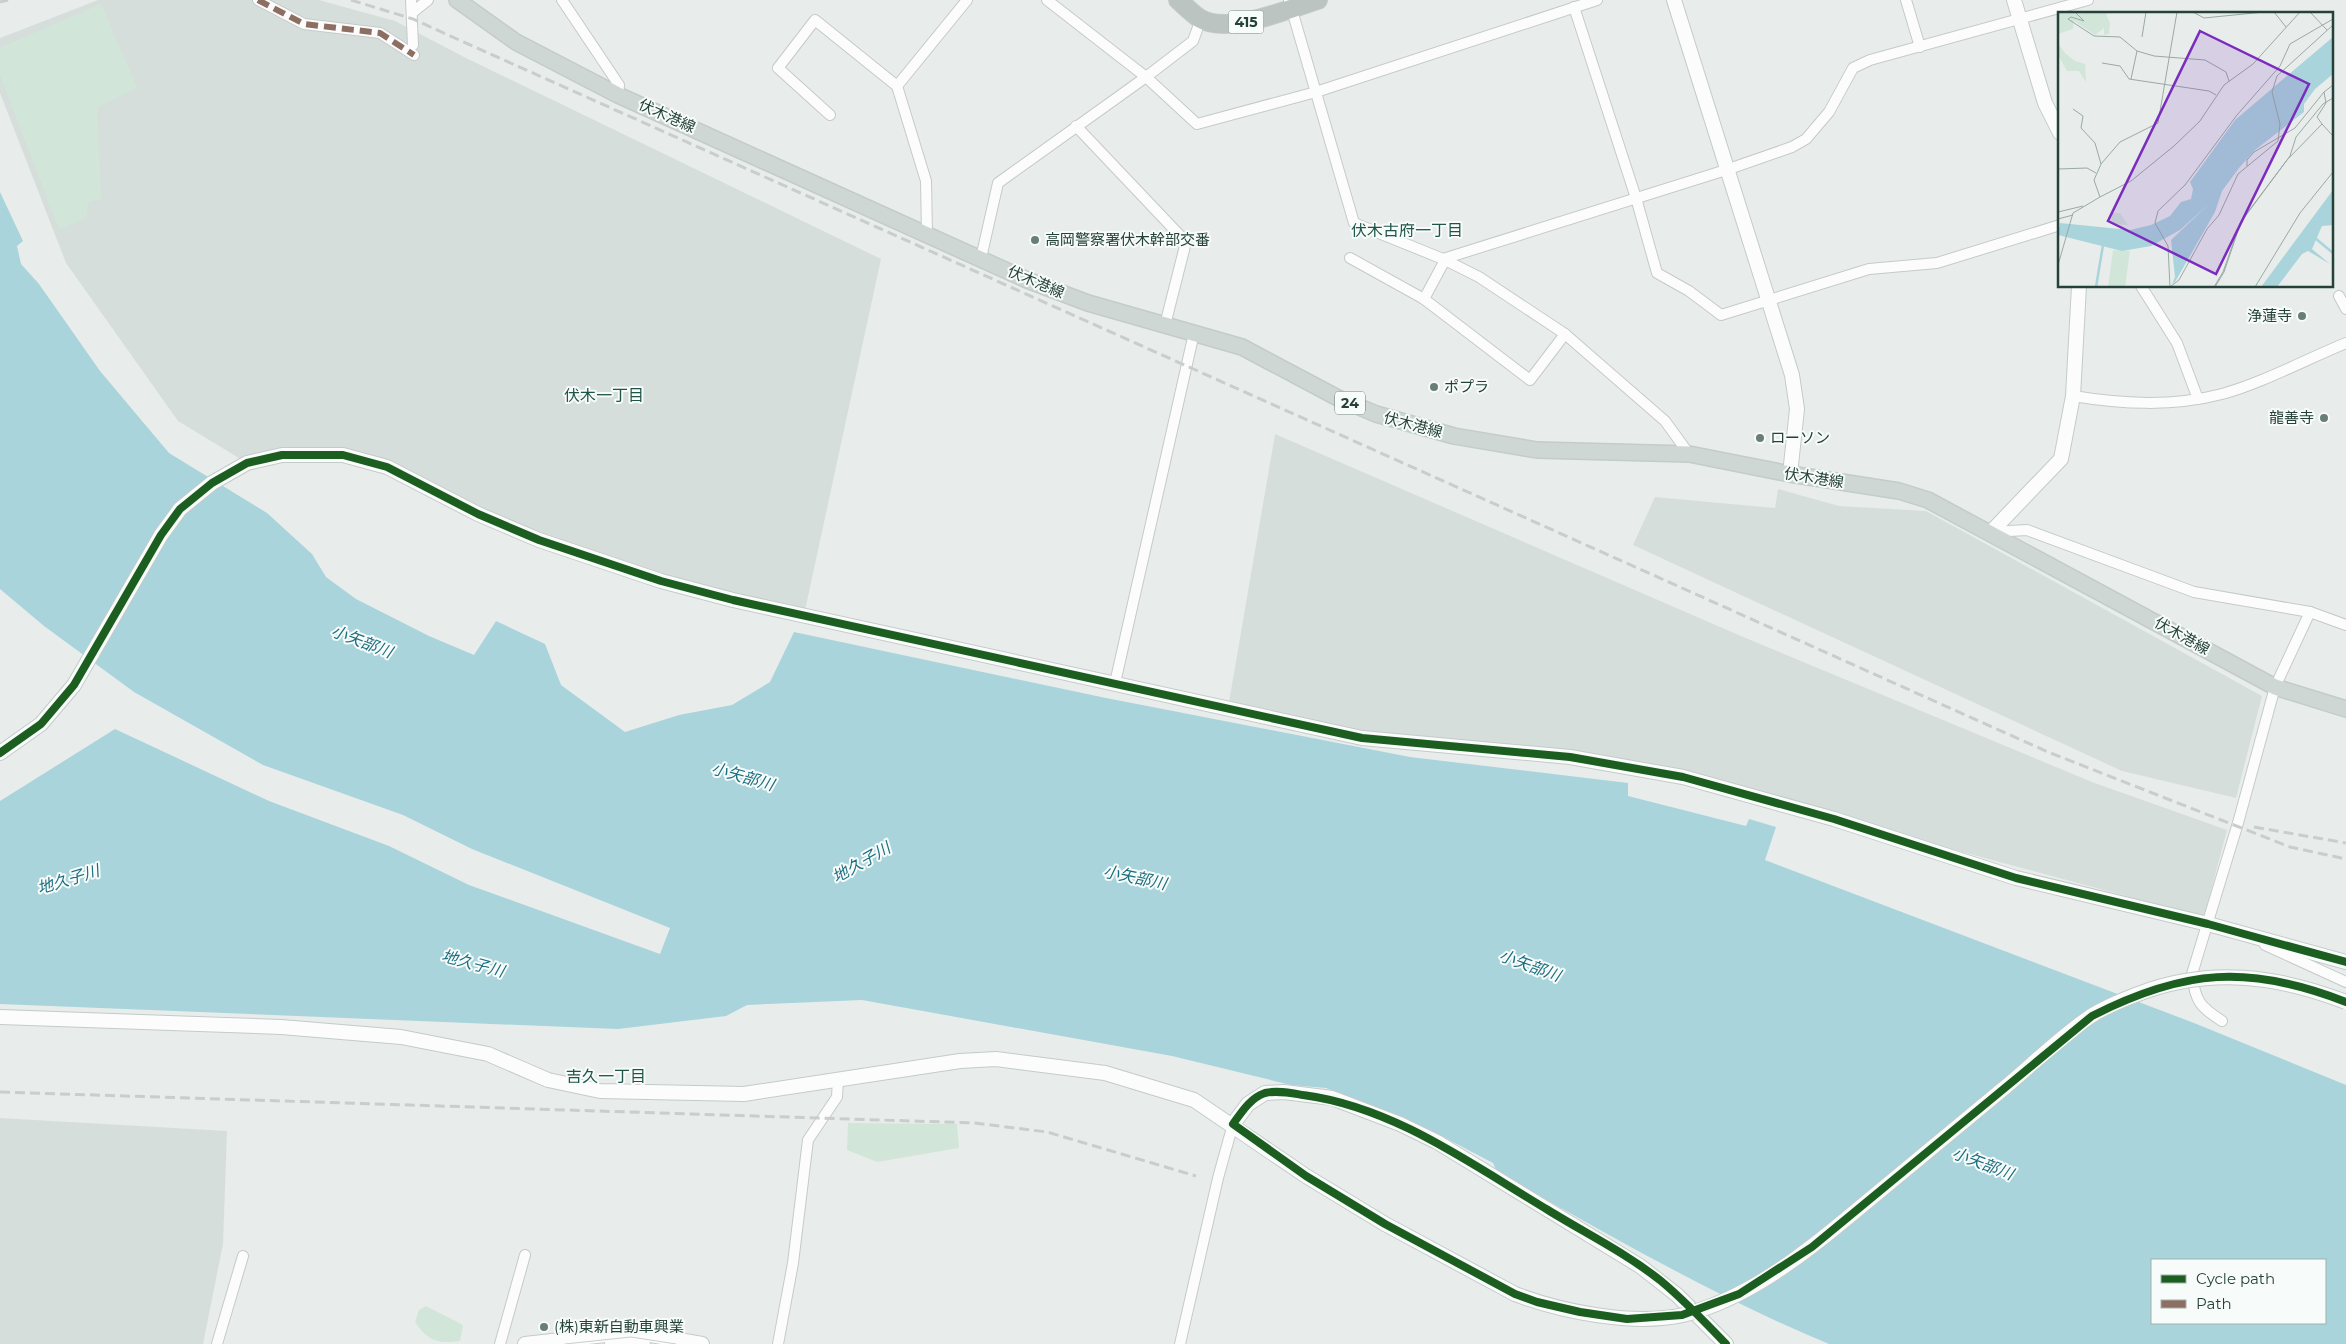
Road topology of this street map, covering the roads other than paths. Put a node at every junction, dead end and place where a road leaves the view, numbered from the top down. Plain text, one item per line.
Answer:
1 (258, 0) edge
2 (411, 0) edge
3 (428, 0) edge
4 (457, 0) edge
5 (562, 0) edge
6 (967, 0) edge
7 (1047, 0) edge
8 (1178, 0) edge
9 (1318, 0) edge
10 (1597, 0) edge
11 (1674, 0) edge
12 (1906, 0) edge
13 (2014, 0) edge
14 (2088, 0) edge
15 (1290, 4) edge
16 (1574, 7) junction
17 (413, 12) junction
18 (1201, 19) junction
19 (2020, 20) junction
20 (1920, 46) junction
21 (1146, 78) junction
22 (897, 86) junction
23 (1316, 92) junction
24 (618, 94) junction
25 (830, 114) dead end
26 (1076, 126) junction
27 (2058, 129) edge
28 (1726, 170) junction
29 (1636, 198) junction
30 (2058, 226) edge
31 (927, 234) junction
32 (981, 258) junction
33 (1350, 258) dead end
34 (1444, 259) junction
35 (2079, 288) edge
36 (2142, 288) edge
37 (2339, 296) dead end
38 (1424, 299) junction
39 (1767, 301) junction
40 (2346, 309) edge
41 (1165, 325) junction
42 (1194, 333) junction
43 (1565, 334) junction
44 (2346, 343) edge
45 (2073, 396) junction
46 (2198, 398) junction
47 (1689, 454) junction
48 (1790, 474) junction
49 (1990, 532) junction
50 (2310, 612) junction
51 (2346, 625) edge
52 (1115, 683) junction
53 (2275, 687) junction
54 (2346, 709) edge
55 (0, 752) edge
56 (2208, 924) junction
57 (2239, 933) junction
58 (2346, 962) edge
59 (2346, 982) edge
60 (2346, 1002) edge
61 (0, 1017) edge
62 (2222, 1021) dead end
63 (838, 1079) junction
64 (1233, 1124) junction
65 (525, 1255) dead end
66 (243, 1256) dead end
67 (216, 1344) edge
68 (500, 1344) edge
69 (525, 1344) edge
70 (601, 1344) edge
71 (643, 1344) edge
72 (702, 1344) edge
73 (778, 1344) edge
74 (1180, 1344) edge
75 (1726, 1344) edge

1 - 17 street
2 - 17 street
3 - 17 street
4 - 24 main road, 伏木港線 / 24
5 - 24 street
6 - 22 street
7 - 21 street
8 - 18 highway, 415
9 - 15 highway, 415
10 - 16 street
11 - 28 street
12 - 20 street
13 - 19 street
14 - 19 street
15 - 18 highway, 415
15 - 23 street
16 - 23 street
16 - 29 street
18 - 21 street
19 - 20 street
19 - 27 street
20 - 28 street
21 - 23 street
21 - 26 street
22 - 25 street
22 - 31 street
23 - 34 street
24 - 31 main road, 伏木港線 / 24
26 - 32 street
26 - 41 street
28 - 29 street
28 - 39 street
29 - 34 street
29 - 39 street
30 - 39 street
31 - 32 main road, 伏木港線 / 24
32 - 41 main road, 伏木港線 / 24
33 - 38 street
34 - 38 street
34 - 43 street
35 - 45 street
36 - 46 street
37 - 40 street
38 - 43 street
39 - 48 street
41 - 42 main road, 伏木港線 / 24
42 - 47 main road, 伏木港線 / 24
42 - 52 street
43 - 47 street
44 - 46 street
45 - 46 street
45 - 49 street
47 - 48 main road, 伏木港線 / 24
48 - 49 main road, 伏木港線 / 24
49 - 50 street
49 - 53 main road, 伏木港線 / 24
50 - 51 street
50 - 53 street
52 - 55 street
52 - 56 street
53 - 54 main road, 伏木港線 / 24
53 - 56 street
56 - 57 street
56 - 62 street
57 - 58 street
57 - 59 street
60 - 64 street, bridge
61 - 63 street
63 - 64 street
63 - 73 street
64 - 74 street
64 - 75 street
65 - 68 street
66 - 67 street
69 - 72 street
70 - 71 street

